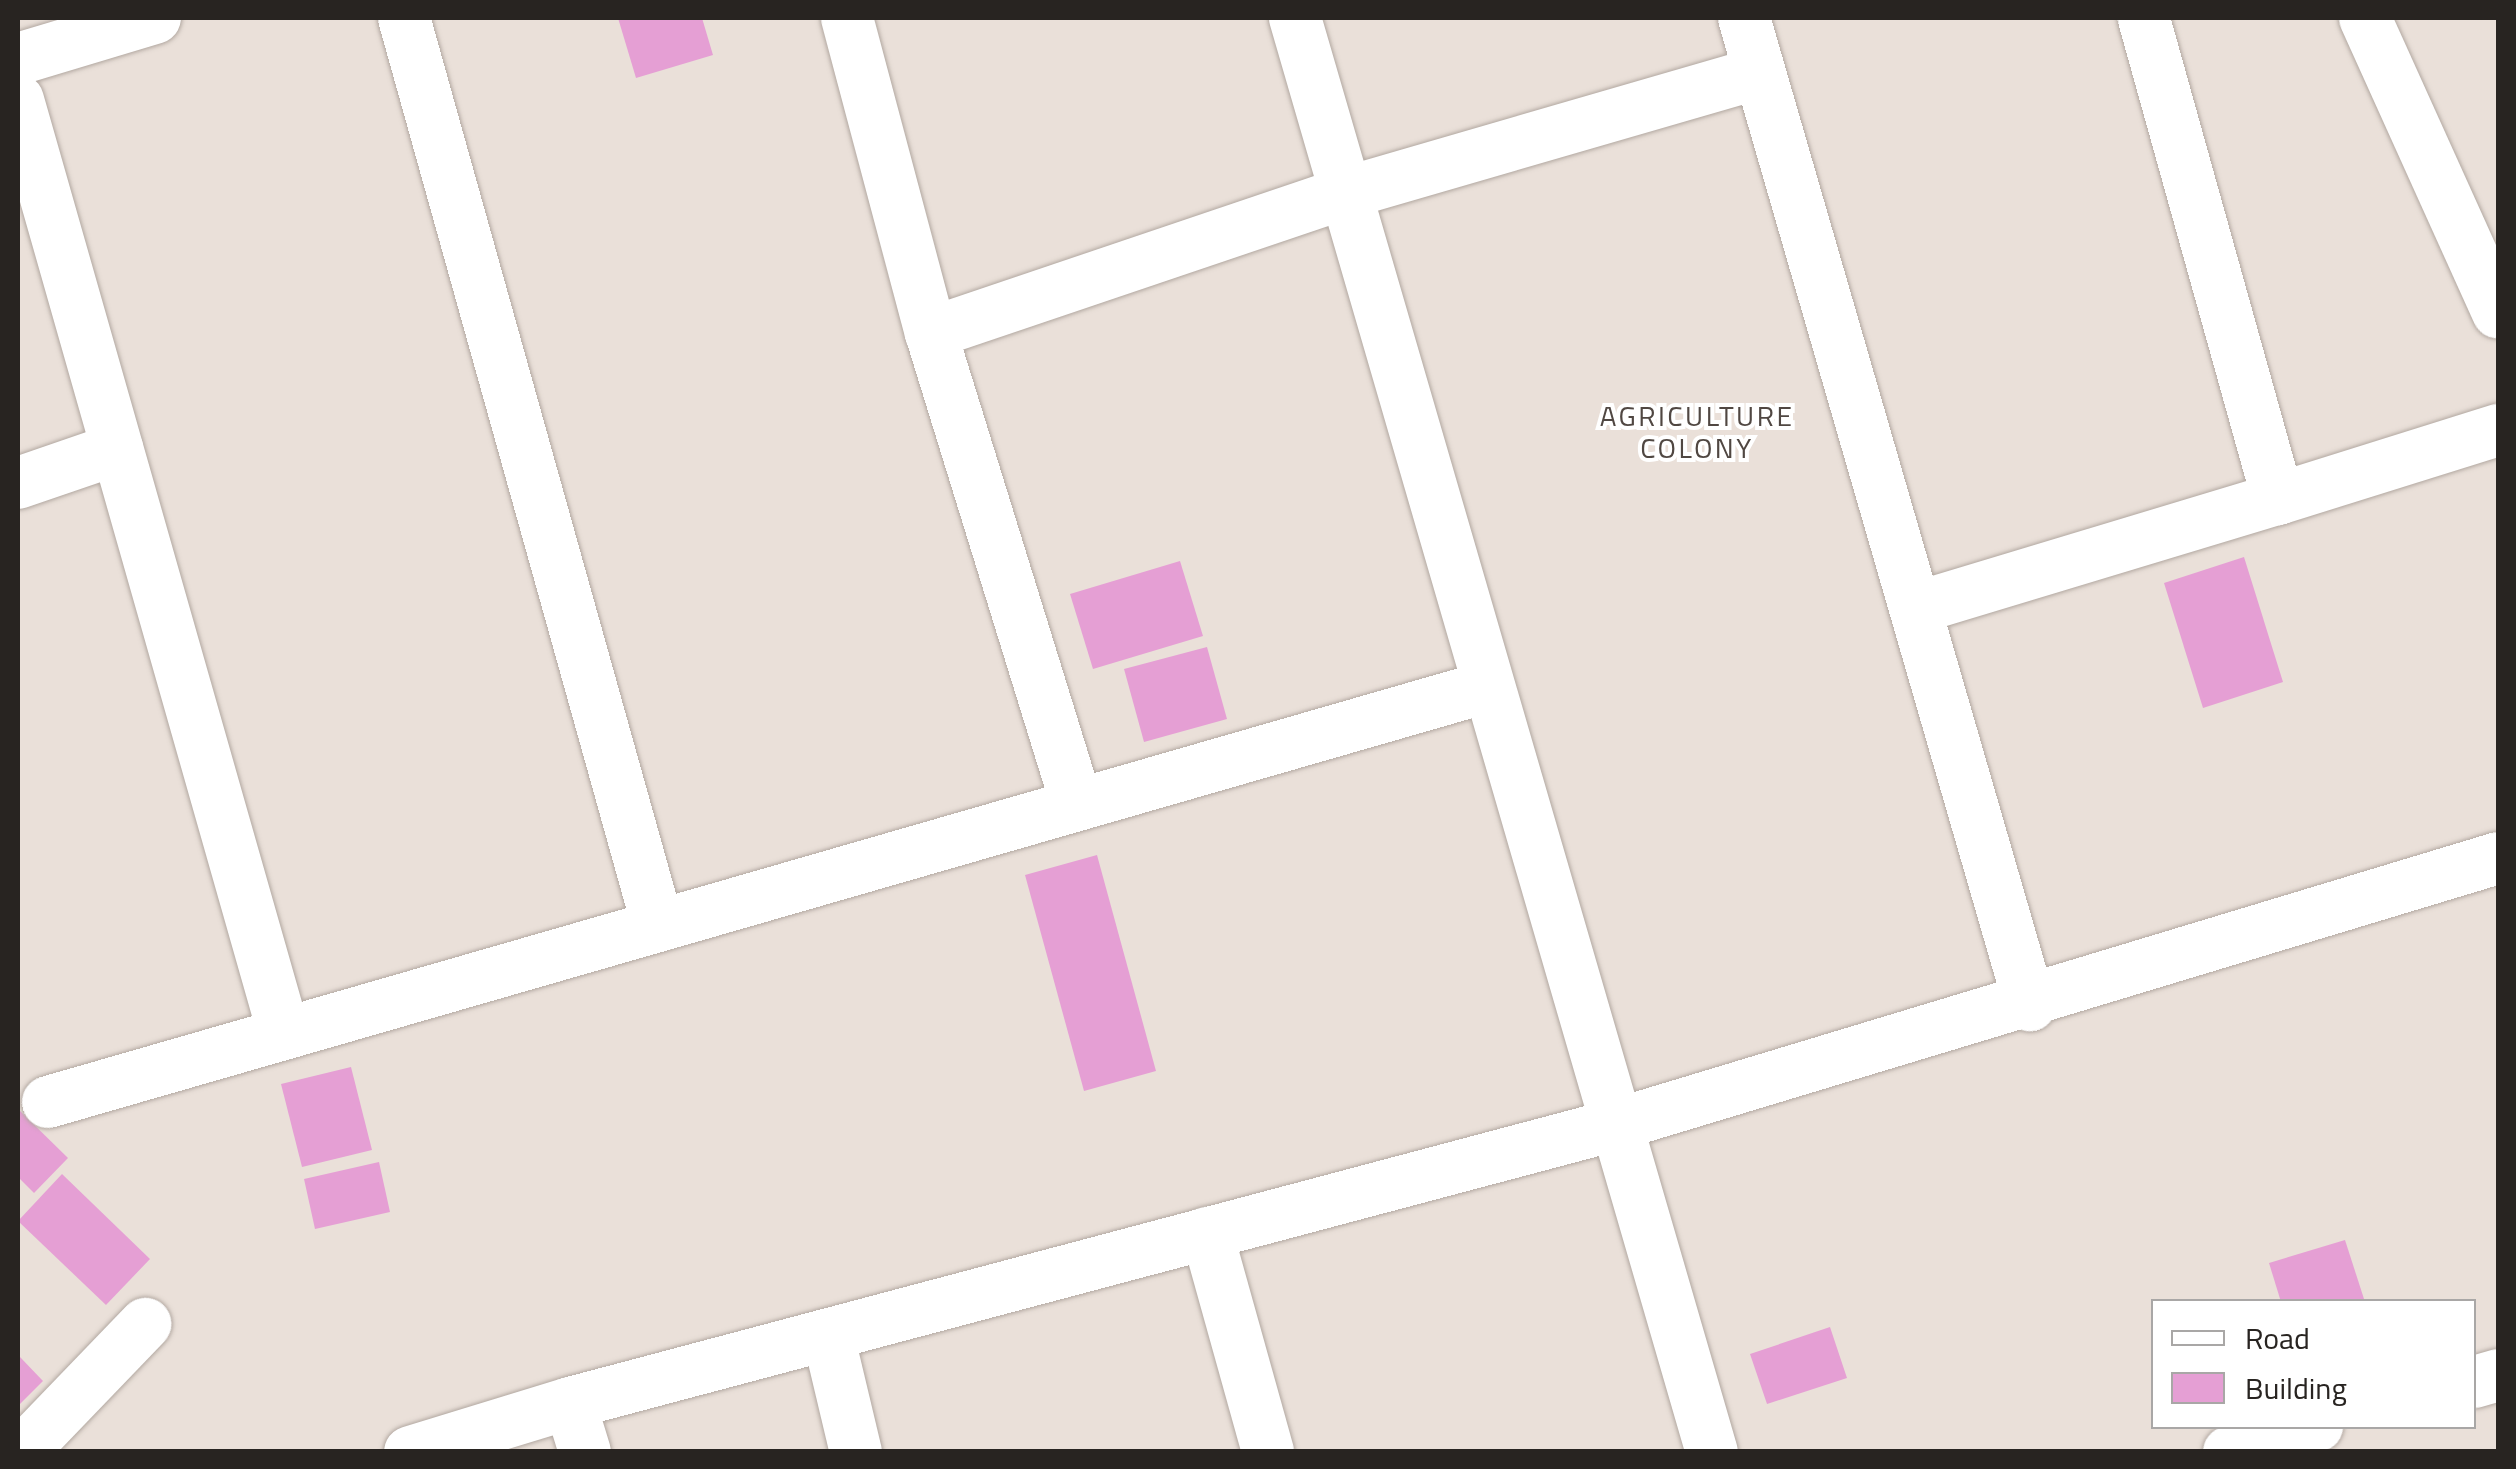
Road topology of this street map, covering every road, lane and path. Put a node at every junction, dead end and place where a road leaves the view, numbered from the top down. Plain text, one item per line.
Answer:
1 (156, 18) edge
2 (404, 18) edge
3 (847, 18) edge
4 (1295, 18) edge
5 (1744, 18) edge
6 (2144, 18) edge
7 (2365, 18) edge
8 (18, 58) edge
9 (1759, 73) junction
10 (18, 100) edge
11 (1342, 194) junction
12 (2498, 312) edge
13 (931, 332) junction
14 (2498, 430) edge
15 (118, 450) junction
16 (18, 484) edge
17 (2278, 499) junction
18 (1916, 608) junction
19 (1487, 686) junction
20 (1077, 805) junction
21 (2498, 858) edge
22 (658, 926) junction
23 (2030, 1005) junction
24 (284, 1034) junction
25 (48, 1102) dead end
26 (1615, 1125) junction
27 (1207, 1233) junction
28 (146, 1324) dead end
29 (829, 1339) junction
30 (578, 1427) edge
31 (2307, 1429) edge
32 (22, 1452) edge
33 (410, 1452) edge
34 (856, 1452) edge
35 (1268, 1452) edge
36 (1712, 1452) edge
37 (2230, 1452) edge

1 - 8 street
2 - 22 street
3 - 13 street
4 - 11 street
5 - 9 street
6 - 17 street
7 - 12 street
9 - 11 street
9 - 18 street
10 - 15 street
11 - 13 street
11 - 19 street
13 - 20 street
14 - 17 street
15 - 16 street
15 - 24 street
17 - 18 street
18 - 23 street
19 - 20 street
19 - 26 street
20 - 22 street
21 - 23 street
22 - 24 street
23 - 26 street
24 - 25 street
26 - 27 street
26 - 36 street
27 - 29 street
27 - 35 street
28 - 32 street
29 - 30 street
29 - 34 street
30 - 33 street
31 - 37 street

